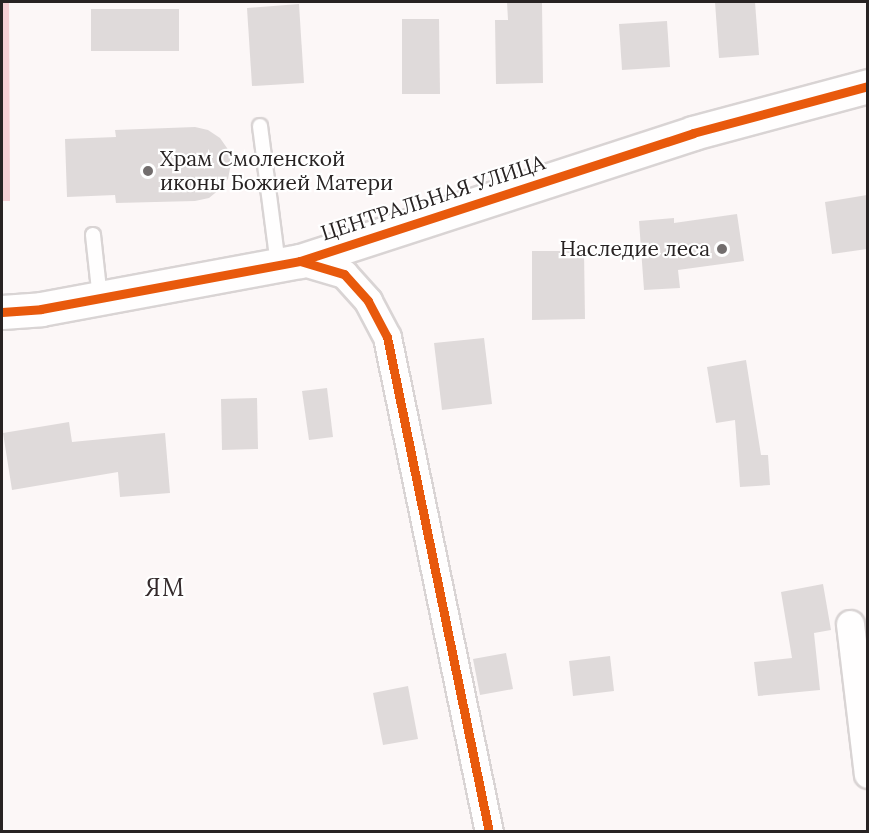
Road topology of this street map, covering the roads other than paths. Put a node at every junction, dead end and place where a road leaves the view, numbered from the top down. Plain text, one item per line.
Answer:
1 (867, 86) edge
2 (260, 126) dead end
3 (93, 235) dead end
4 (289, 263) junction
5 (100, 298) junction
6 (2, 312) edge
7 (850, 624) dead end
8 (867, 774) edge
9 (489, 831) edge

1 - 4 street, ЦЕНТРАЛЬНАЯ УЛИЦА
2 - 4 lane
3 - 5 lane
4 - 5 street, ЦЕНТРАЛЬНАЯ УЛИЦА
4 - 9 street
5 - 6 street, ЦЕНТРАЛЬНАЯ УЛИЦА
7 - 8 street

